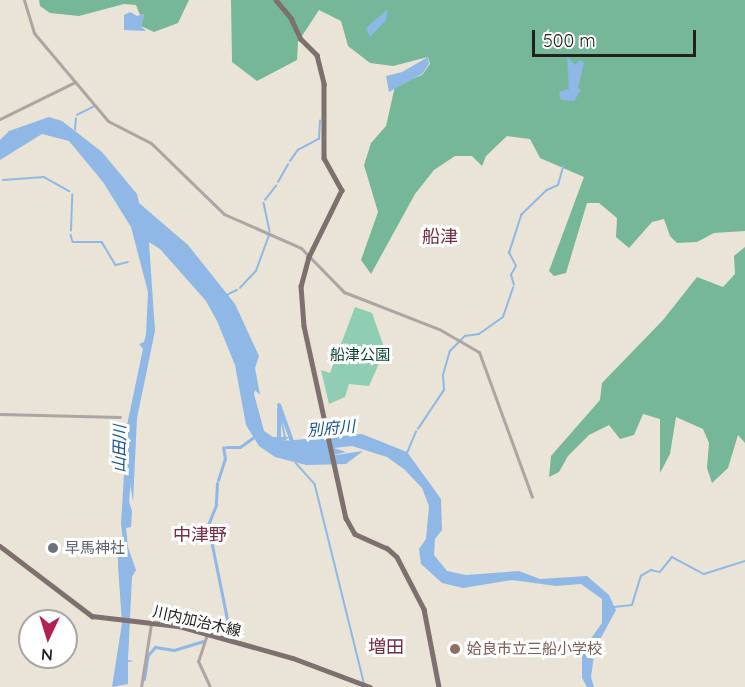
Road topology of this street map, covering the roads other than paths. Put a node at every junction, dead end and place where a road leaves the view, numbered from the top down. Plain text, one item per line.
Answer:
1 (24, 0) edge
2 (276, 0) edge
3 (75, 82) junction
4 (0, 119) edge
5 (309, 257) junction
6 (0, 414) edge
7 (120, 417) dead end
8 (532, 497) dead end
9 (0, 546) edge
10 (151, 622) junction
11 (207, 634) junction
12 (141, 687) edge
13 (210, 687) edge
14 (368, 687) edge
15 (439, 687) edge

1 - 3 street
2 - 5 main road
3 - 4 street
3 - 5 street
5 - 8 street
5 - 15 main road
6 - 7 street
9 - 10 main road, 川内加治木線
10 - 11 main road, 川内加治木線
10 - 12 street
11 - 13 street
11 - 14 main road, 川内加治木線

